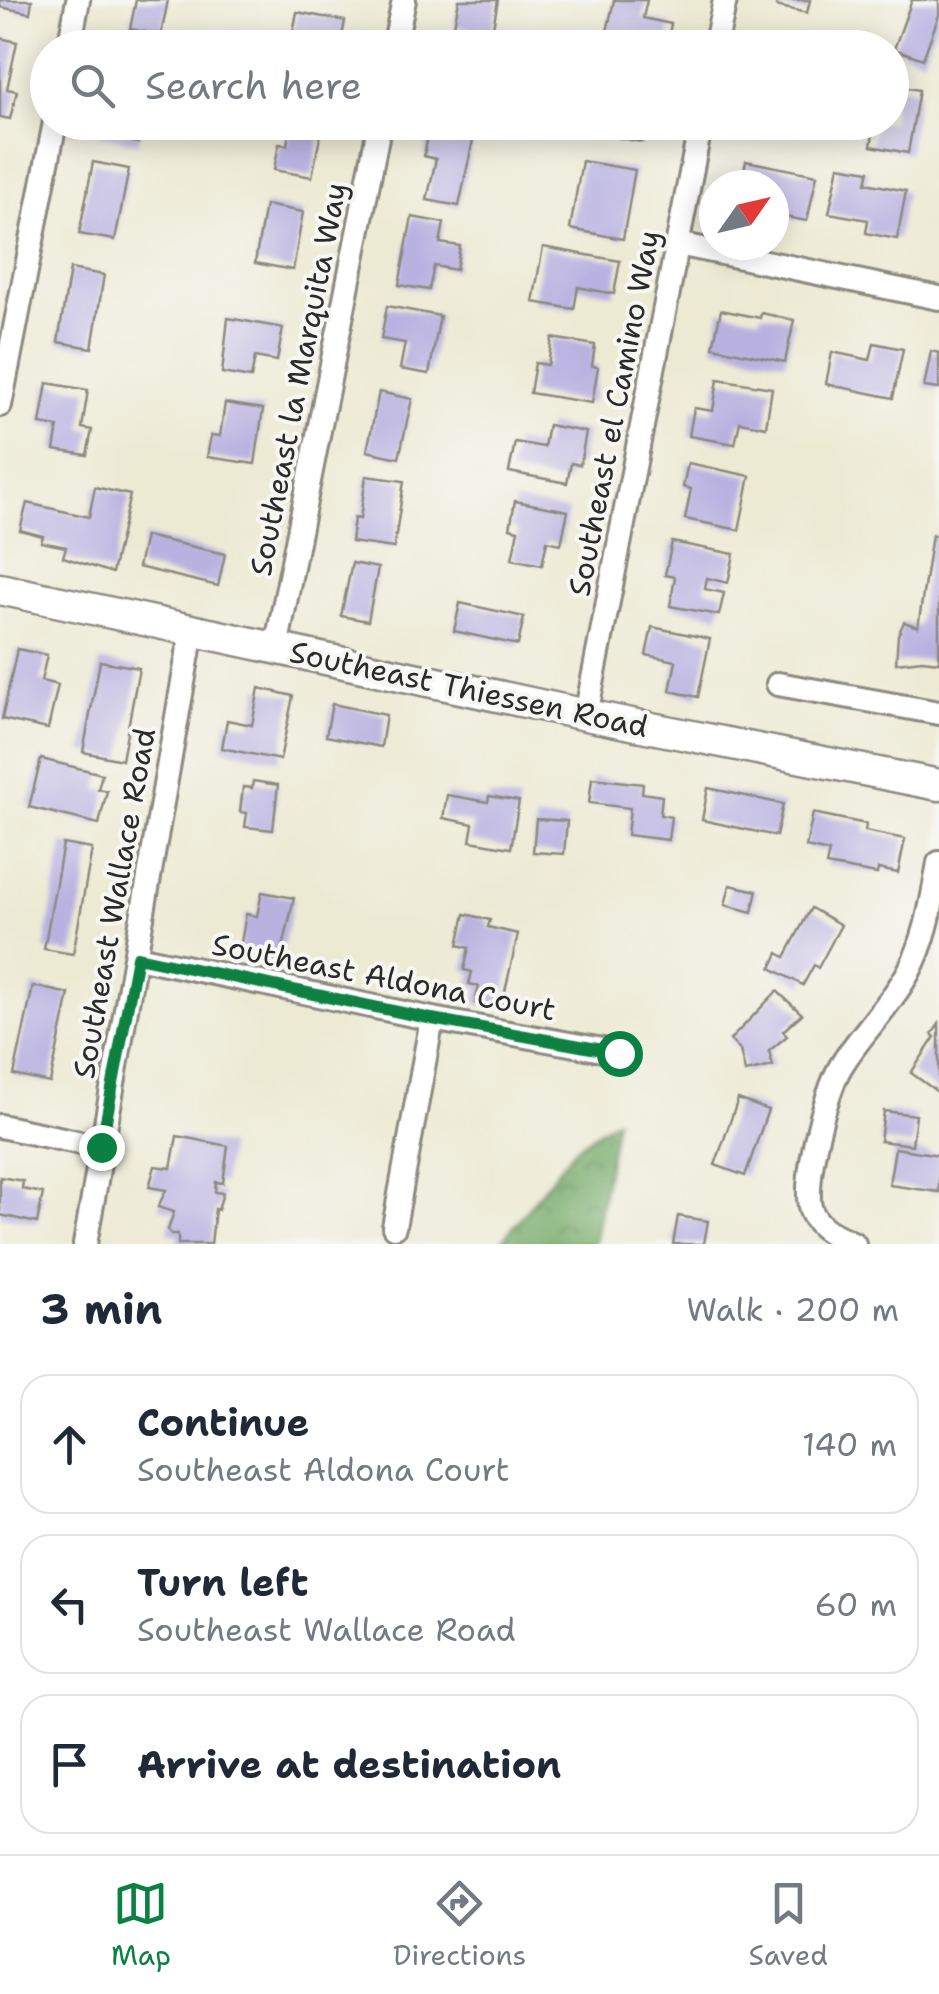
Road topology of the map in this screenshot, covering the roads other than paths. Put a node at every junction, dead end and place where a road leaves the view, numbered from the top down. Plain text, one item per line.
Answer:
1 (78, 0) edge
2 (404, 0) edge
3 (724, 0) edge
4 (72, 30) edge
5 (398, 30) edge
6 (718, 30) edge
7 (51, 140) edge
8 (376, 140) edge
9 (698, 140) edge
10 (678, 244) junction
11 (938, 292) edge
12 (0, 405) edge
13 (0, 589) edge
14 (192, 631) junction
15 (276, 648) junction
16 (778, 684) dead end
17 (939, 713) edge
18 (586, 715) junction
19 (939, 784) edge
20 (939, 863) edge
21 (137, 957) junction
22 (432, 1019) junction
23 (619, 1053) dead end
24 (0, 1126) edge
25 (101, 1147) junction
26 (394, 1227) dead end
27 (85, 1244) edge
28 (854, 1244) edge

1 - 4 street
2 - 5 street
3 - 6 street
7 - 12 street
8 - 15 street, Southeast la Marquita Way
9 - 10 street, Southeast el Camino Way
10 - 11 street
10 - 18 street, Southeast el Camino Way
13 - 14 main road, Southeast Thiessen Road
14 - 15 main road, Southeast Thiessen Road
14 - 21 street, Southeast Wallace Road
15 - 18 main road, Southeast Thiessen Road
16 - 17 street
18 - 19 main road, Southeast Thiessen Road
20 - 28 street
21 - 22 street, Southeast Aldona Court
21 - 25 street, Southeast Wallace Road
22 - 23 street, Southeast Aldona Court
22 - 26 street
24 - 25 street
25 - 27 street, Southeast Wallace Road

